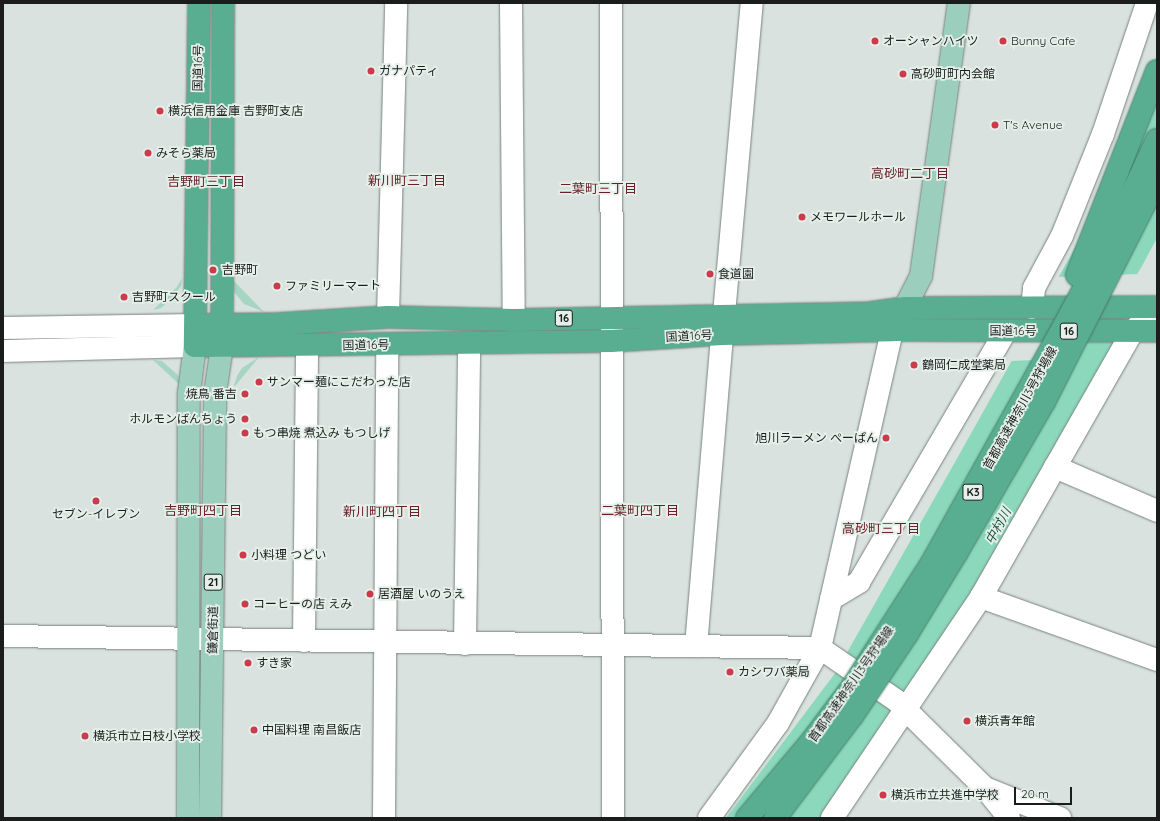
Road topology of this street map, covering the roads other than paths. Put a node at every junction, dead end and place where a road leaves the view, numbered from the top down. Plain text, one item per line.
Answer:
1 (199, 3) edge
2 (223, 3) edge
3 (396, 3) edge
4 (511, 3) edge
5 (611, 3) edge
6 (752, 3) edge
7 (959, 3) edge
8 (1146, 3) edge
9 (1157, 71) edge
10 (1157, 114) edge
11 (1157, 140) edge
12 (1157, 178) edge
13 (1157, 307) edge
14 (906, 308) junction
15 (1032, 308) junction
16 (388, 317) junction
17 (612, 317) junction
18 (514, 320) junction
19 (222, 324) junction
20 (723, 324) junction
21 (3, 328) edge
22 (892, 330) junction
23 (1133, 331) junction
24 (1157, 331) edge
25 (1005, 332) junction
26 (196, 336) junction
27 (611, 342) junction
28 (468, 343) junction
29 (387, 345) junction
30 (222, 346) junction
31 (307, 346) junction
32 (3, 350) edge
33 (1036, 397) junction
34 (1055, 467) junction
35 (1157, 511) edge
36 (981, 596) junction
37 (831, 599) junction
38 (3, 636) edge
39 (188, 640) junction
40 (213, 640) junction
41 (304, 641) junction
42 (385, 643) junction
43 (465, 644) junction
44 (611, 645) junction
45 (696, 646) junction
46 (826, 652) junction
47 (1157, 660) edge
48 (901, 706) junction
49 (985, 788) junction
50 (188, 818) edge
51 (210, 818) edge
52 (384, 818) edge
53 (613, 818) edge
54 (709, 818) edge
55 (747, 818) edge
56 (775, 818) edge
57 (832, 818) edge
58 (1009, 818) edge
59 (1060, 818) edge

1 - 26 highway, 国道16号
2 - 19 highway, 国道16号
3 - 16 street
4 - 18 street
5 - 17 street
6 - 20 street
7 - 14 main road
8 - 15 street
9 - 33 highway, bridge
10 - 33 highway, bridge
11 - 33 highway, 首都高速神奈川3号狩場線 / K3, bridge
12 - 33 highway, 首都高速神奈川3号狩場線 / K3, bridge
13 - 15 highway, 国道16号 / 16, bridge
13 - 23 street
14 - 15 highway, 国道16号 / 16
14 - 20 highway, 国道16号 / 16
14 - 22 main road
16 - 18 highway, 国道16号 / 16
16 - 19 highway, 国道16号 / 16
17 - 18 highway, 国道16号 / 16
17 - 20 highway, 国道16号 / 16
17 - 27 street
19 - 26 highway, 国道16号 / 16
19 - 30 highway, 国道16号
20 - 22 highway, 国道16号 / 16
20 - 27 highway, 国道16号 / 16
20 - 45 street
21 - 26 street
22 - 25 highway, 国道16号 / 16
22 - 37 street
23 - 24 highway, 国道16号 / 16
23 - 25 highway, 国道16号 / 16, bridge
23 - 34 street
25 - 37 street
26 - 30 highway, 国道16号 / 16
26 - 32 street
26 - 39 main road, 鎌倉街道 / 21
27 - 28 highway, 国道16号 / 16
27 - 44 street
28 - 29 highway, 国道16号 / 16
28 - 43 street
29 - 31 highway, 国道16号 / 16
29 - 42 street
30 - 31 highway, 国道16号 / 16
30 - 40 main road, 鎌倉街道 / 21
31 - 41 street
33 - 55 highway, 首都高速神奈川3号狩場線 / K3, bridge
33 - 56 highway, 首都高速神奈川3号狩場線 / K3, bridge
34 - 35 street
34 - 36 street
36 - 47 street
36 - 48 street
37 - 46 street
38 - 39 street
39 - 40 street
39 - 50 main road, 鎌倉街道 / 21
40 - 41 street
40 - 51 main road, 鎌倉街道 / 21
41 - 42 street
42 - 43 street
42 - 52 street
43 - 44 street
44 - 45 street
44 - 53 street
45 - 46 street
46 - 48 street, bridge
46 - 54 street
48 - 49 street
48 - 57 street
49 - 58 street
49 - 59 street

